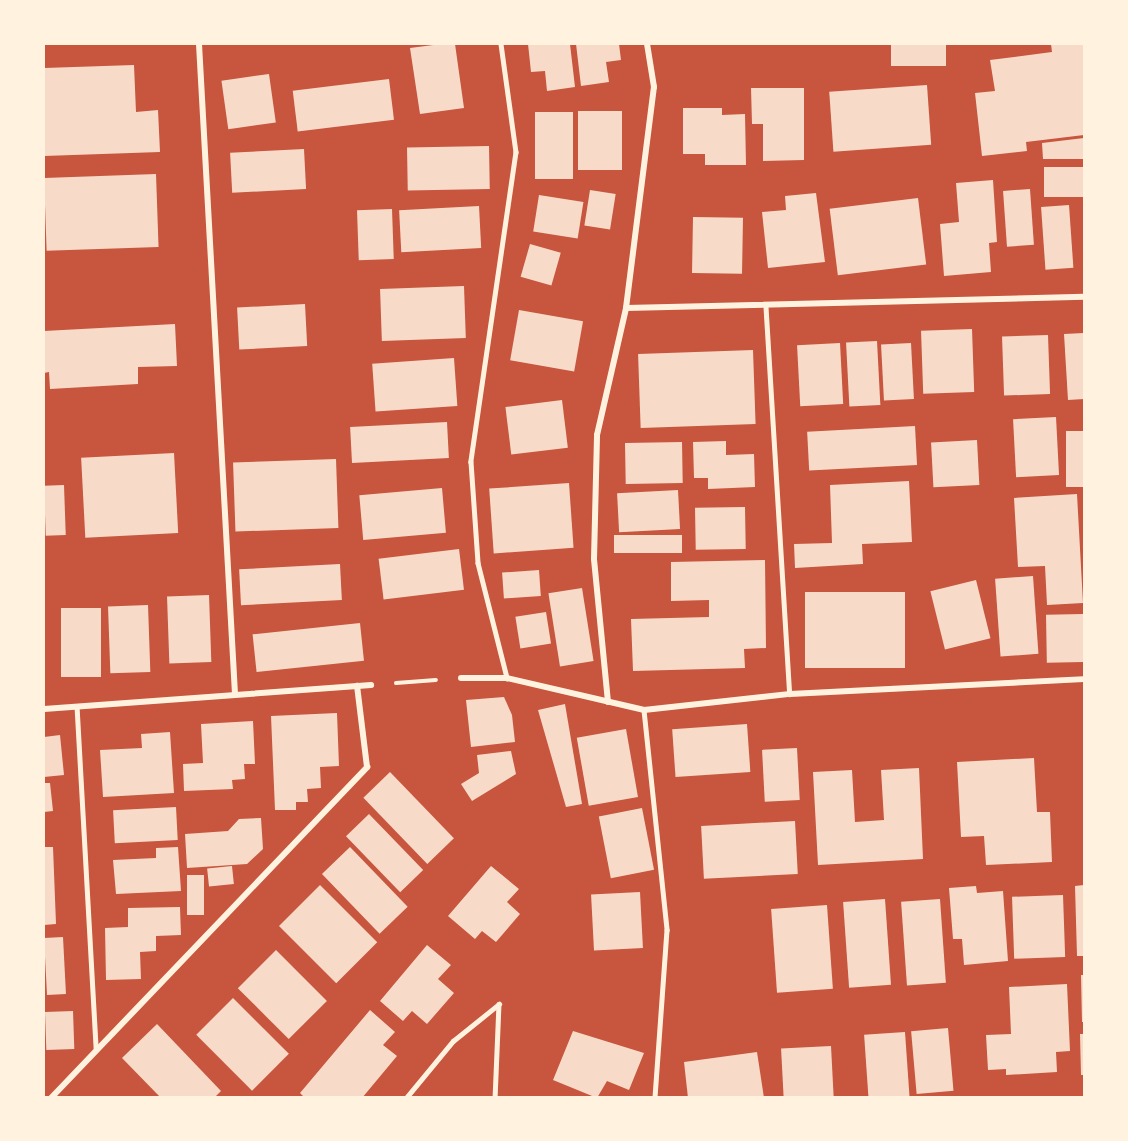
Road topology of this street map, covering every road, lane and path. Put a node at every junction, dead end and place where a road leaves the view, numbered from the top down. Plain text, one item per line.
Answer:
1 (199, 44) edge
2 (501, 44) edge
3 (648, 44) edge
4 (1084, 297) edge
5 (766, 307) junction
6 (626, 308) junction
7 (461, 678) joint
8 (507, 678) junction
9 (1084, 679) edge
10 (371, 685) joint
11 (357, 686) junction
12 (235, 694) junction
13 (790, 694) junction
14 (608, 702) junction
15 (77, 706) junction
16 (44, 709) edge
17 (644, 710) junction
18 (96, 1048) junction
19 (51, 1098) edge
20 (406, 1098) edge
21 (495, 1098) edge
22 (655, 1098) edge

1 - 12 street
2 - 8 lane
3 - 6 street
4 - 5 street
5 - 6 street
5 - 13 lane
6 - 14 street
7 - 8 street
7 - 10 path
8 - 14 street
9 - 13 street
10 - 11 street
11 - 12 street
11 - 18 street
12 - 15 street
13 - 17 street
14 - 17 street
15 - 16 street
15 - 18 lane
17 - 22 lane
18 - 19 street
20 - 21 lane

